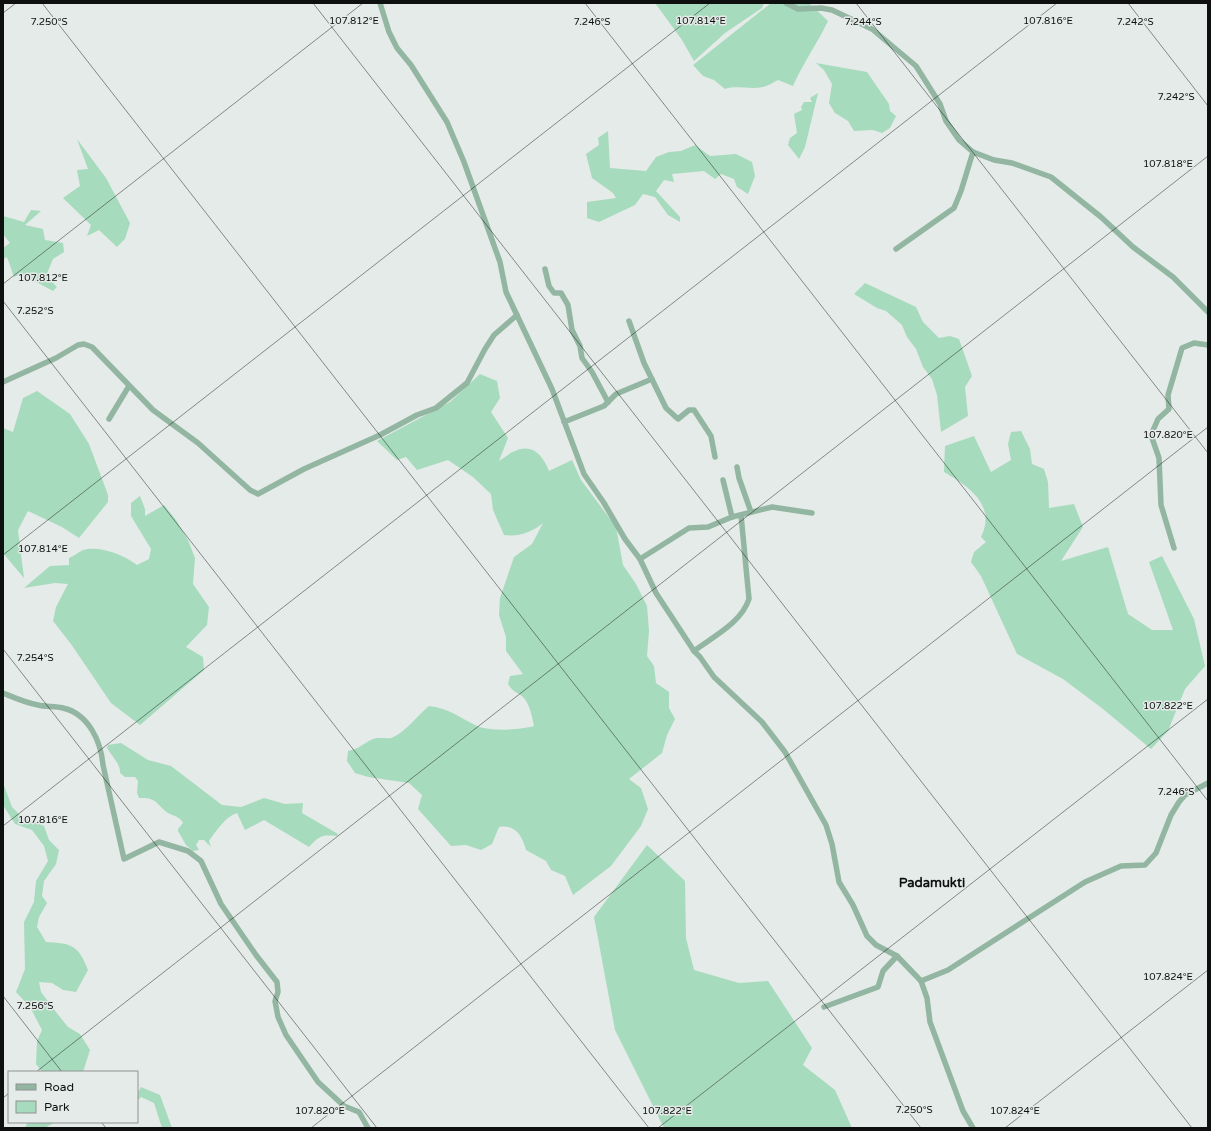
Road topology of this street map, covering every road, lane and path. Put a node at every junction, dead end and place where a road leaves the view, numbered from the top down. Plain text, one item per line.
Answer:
1 (380, 3) edge
2 (786, 3) edge
3 (973, 152) junction
4 (896, 249) dead end
5 (545, 269) dead end
6 (1208, 312) edge
7 (517, 315) junction
8 (628, 321) dead end
9 (1208, 345) edge
10 (652, 379) junction
11 (3, 382) edge
12 (129, 386) junction
13 (608, 402) junction
14 (108, 419) dead end
15 (564, 422) junction
16 (715, 457) dead end
17 (737, 467) dead end
18 (723, 480) dead end
19 (751, 512) junction
20 (812, 513) dead end
21 (741, 515) junction
22 (732, 518) junction
23 (1174, 548) dead end
24 (640, 559) junction
25 (694, 651) junction
26 (3, 693) edge
27 (1208, 783) edge
28 (897, 956) junction
29 (921, 981) junction
30 (824, 1007) dead end
31 (368, 1128) edge
32 (973, 1128) edge

1 - 7 street
2 - 3 street
3 - 4 street
3 - 6 street
5 - 13 street
7 - 12 street
7 - 15 street
8 - 10 street
9 - 23 street
10 - 13 street
10 - 16 street
11 - 12 street
12 - 14 street
13 - 15 street
15 - 24 street
17 - 19 street
18 - 22 street
19 - 20 street
19 - 21 street
21 - 22 street
21 - 25 street
22 - 24 street
24 - 25 street
25 - 28 street
26 - 31 street
27 - 29 street
28 - 29 street
28 - 30 street
29 - 32 street

